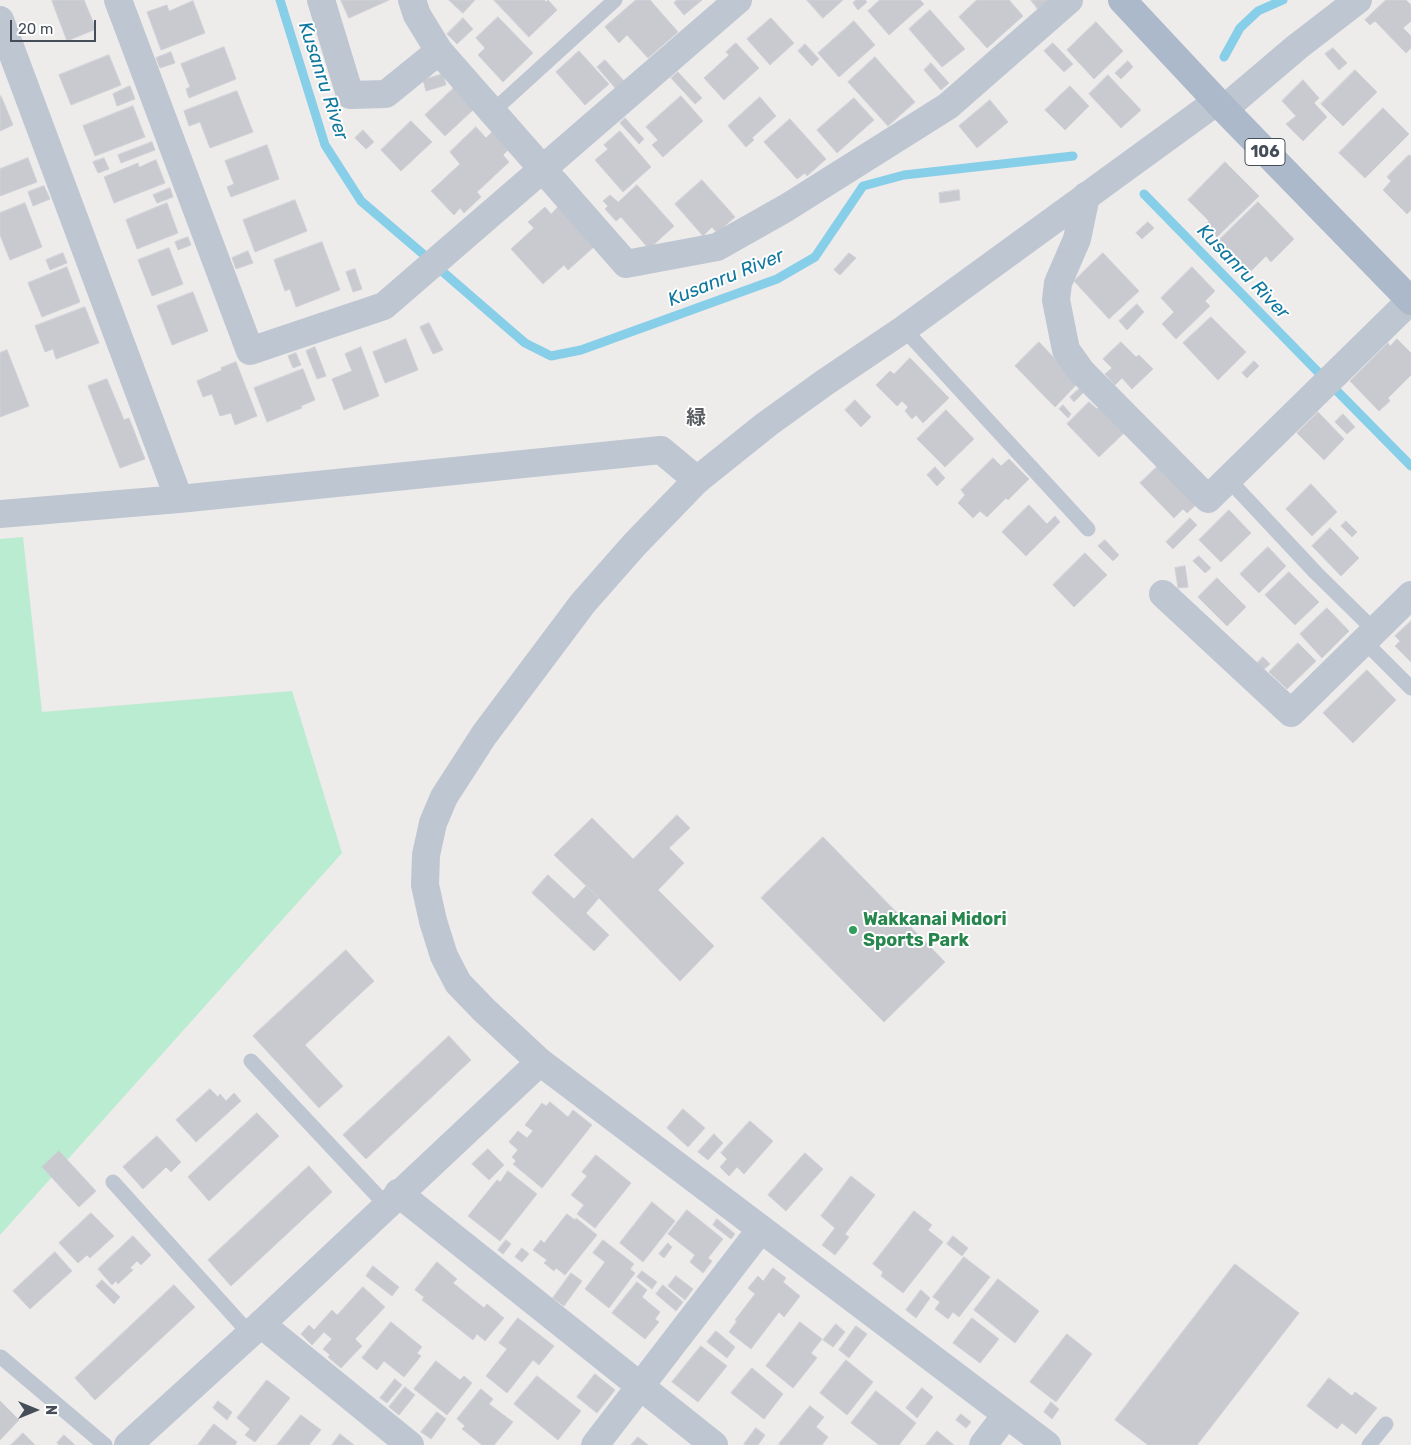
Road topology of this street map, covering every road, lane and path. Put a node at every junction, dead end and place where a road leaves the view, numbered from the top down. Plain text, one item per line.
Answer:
1 (118, 0) edge
2 (321, 0) edge
3 (412, 0) edge
4 (615, 0) edge
5 (738, 0) edge
6 (1069, 0) edge
7 (1122, 0) edge
8 (1358, 0) edge
9 (0, 20) edge
10 (439, 51) junction
11 (1220, 106) junction
12 (492, 112) junction
13 (542, 168) junction
14 (1086, 196) junction
15 (1411, 300) edge
16 (904, 329) junction
17 (1228, 479) junction
18 (697, 480) junction
19 (179, 505) junction
20 (0, 514) edge
21 (1088, 529) dead end
22 (1163, 594) dead end
23 (1411, 595) edge
24 (1369, 636) junction
25 (1411, 688) edge
26 (251, 1061) dead end
27 (540, 1062) junction
28 (112, 1182) dead end
29 (392, 1199) junction
30 (761, 1229) junction
31 (256, 1329) junction
32 (1, 1357) edge
33 (639, 1386) junction
34 (1006, 1414) junction
35 (1386, 1424) dead end
36 (104, 1445) edge
37 (128, 1445) edge
38 (410, 1445) edge
39 (595, 1445) edge
40 (714, 1445) edge
41 (983, 1445) edge
42 (1047, 1445) edge
43 (1369, 1445) edge

1 - 13 street
2 - 10 street
3 - 10 street
4 - 12 lane
5 - 13 street
6 - 13 street
7 - 11 main road, 106
8 - 11 street
9 - 19 street
10 - 12 street
11 - 14 street
11 - 15 main road, 106
12 - 13 street
14 - 16 street
14 - 17 street
15 - 17 street
16 - 18 street
16 - 21 lane
17 - 24 lane
18 - 19 street
18 - 27 street
19 - 20 street
22 - 24 street
23 - 24 street
24 - 25 lane
26 - 29 lane
27 - 29 street
27 - 30 street
28 - 31 lane
29 - 31 street
29 - 33 street
30 - 33 street
30 - 34 street
31 - 37 street
31 - 38 street
32 - 36 lane
33 - 39 street
33 - 40 street
34 - 41 street
34 - 42 street
35 - 43 lane

